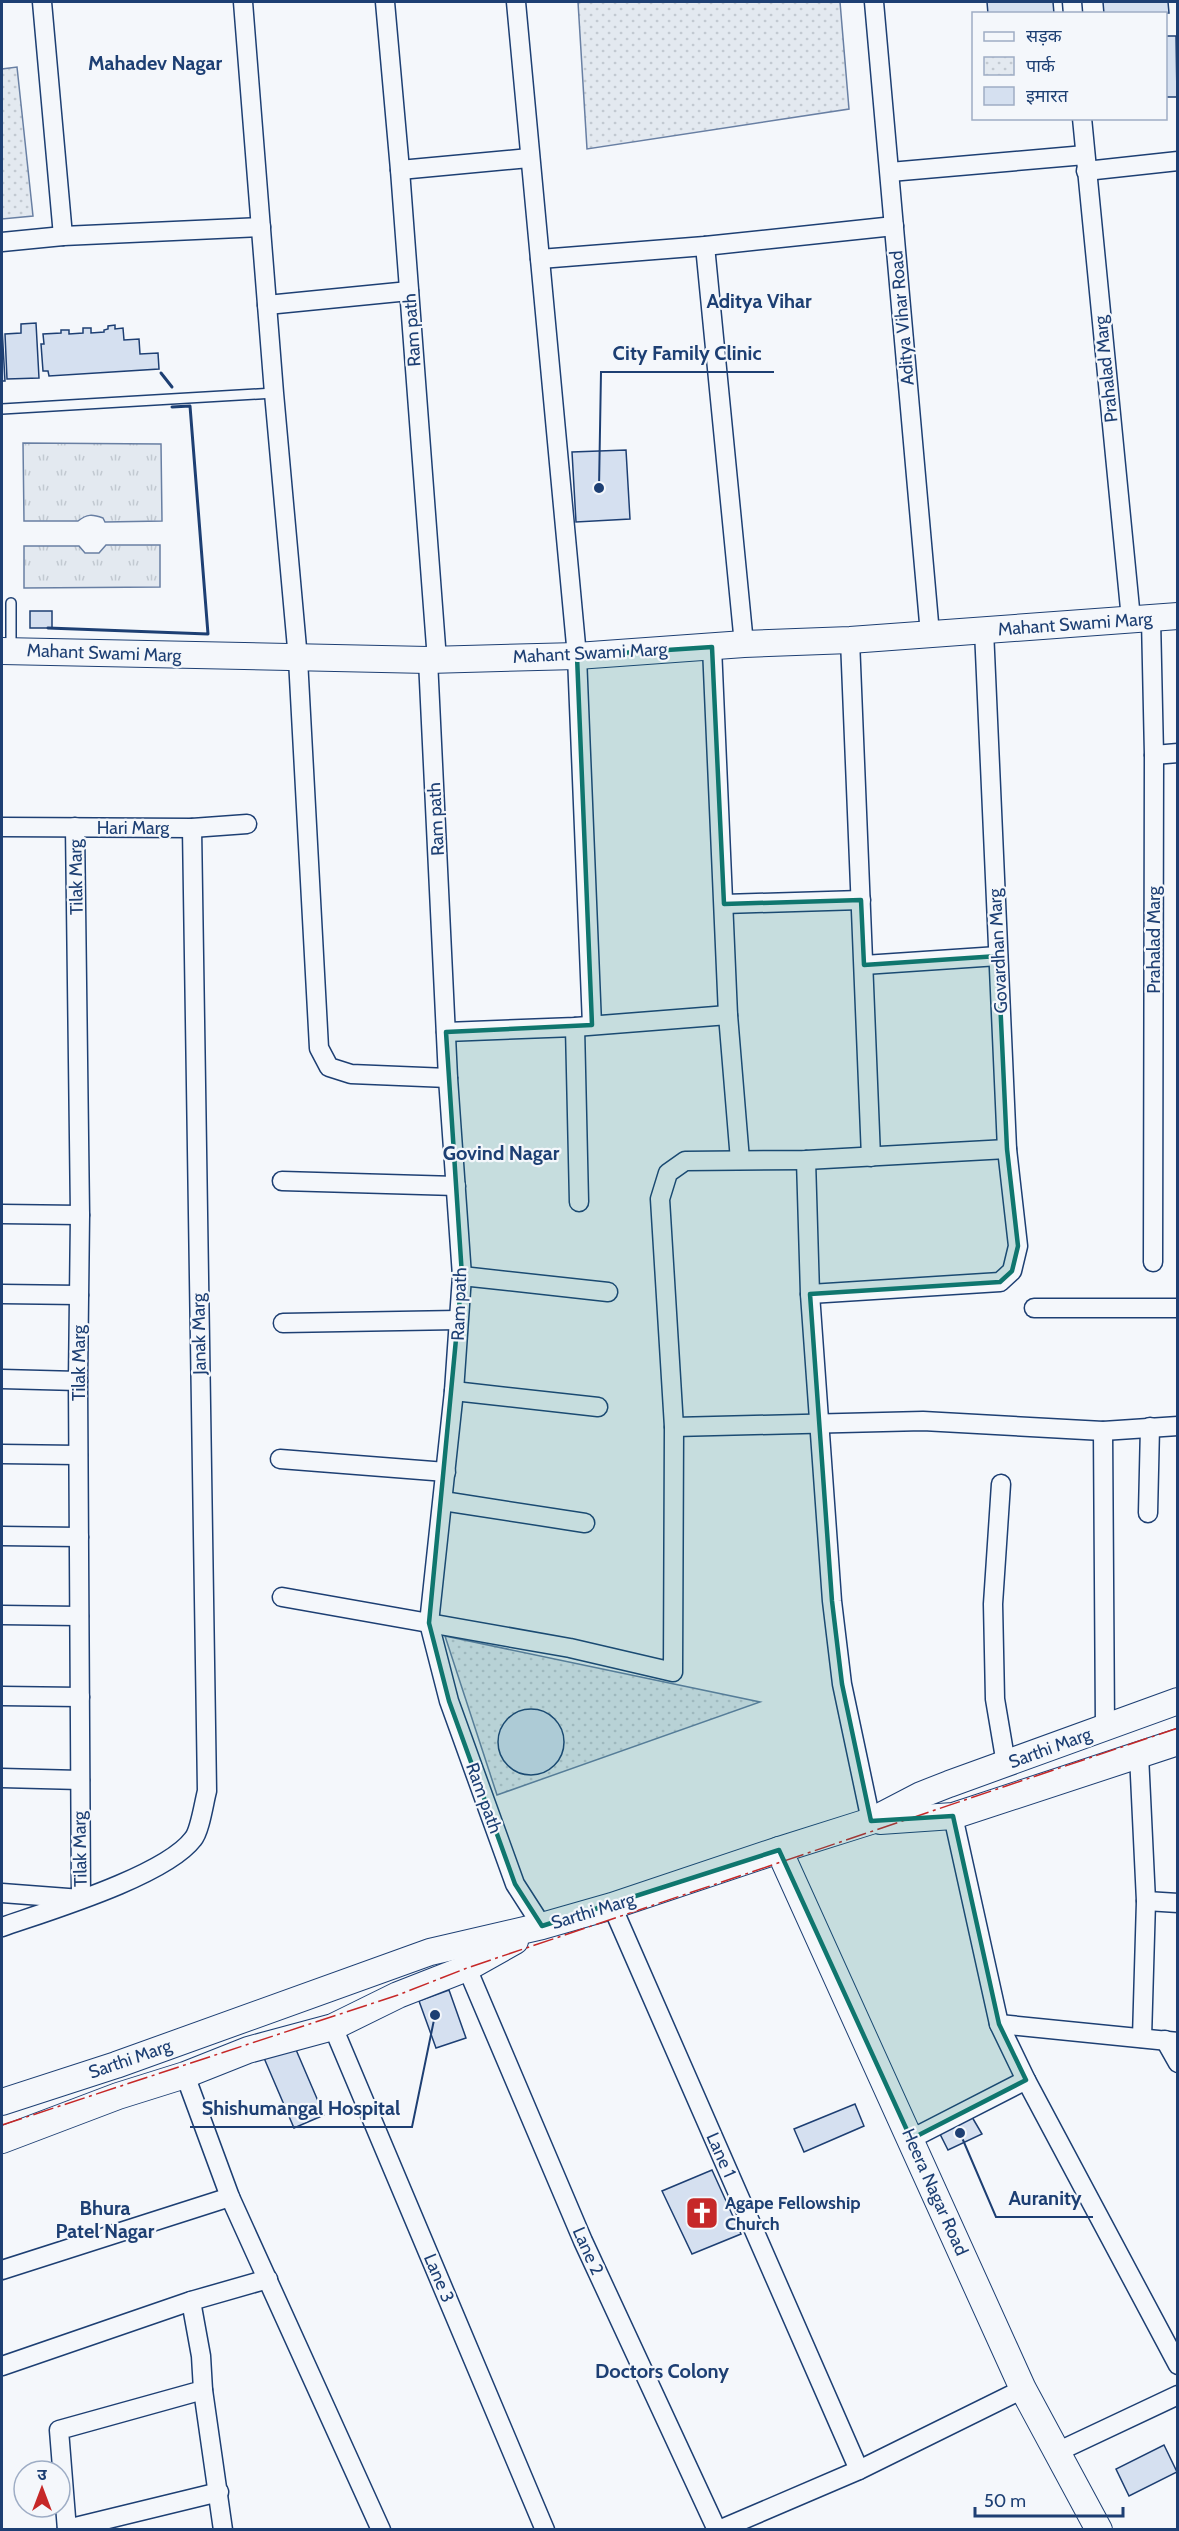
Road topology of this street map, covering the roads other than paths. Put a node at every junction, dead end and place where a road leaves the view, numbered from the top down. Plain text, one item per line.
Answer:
1 (42, 2) edge
2 (243, 2) edge
3 (385, 2) edge
4 (516, 2) edge
5 (874, 2) edge
6 (1082, 120) edge
7 (529, 158) junction
8 (1178, 161) edge
9 (1086, 163) junction
10 (400, 170) junction
11 (890, 172) junction
12 (894, 226) junction
13 (261, 227) junction
14 (63, 236) junction
15 (2, 242) edge
16 (705, 246) junction
17 (540, 259) junction
18 (409, 291) junction
19 (267, 305) junction
20 (274, 393) junction
21 (2, 409) edge
22 (11, 603) dead end
23 (1178, 616) edge
24 (1141, 619) junction
25 (984, 630) junction
26 (930, 634) junction
27 (850, 640) junction
28 (744, 644) junction
29 (712, 647) junction
30 (6, 651) edge
31 (578, 656) junction
32 (298, 658) junction
33 (432, 660) junction
34 (1178, 753) edge
35 (1154, 755) junction
36 (247, 824) dead end
37 (2, 827) edge
38 (75, 827) junction
39 (192, 828) junction
40 (861, 900) junction
41 (724, 904) junction
42 (998, 956) junction
43 (864, 965) junction
44 (728, 1015) junction
45 (584, 1026) junction
46 (446, 1032) junction
47 (448, 1078) junction
48 (1006, 1149) junction
49 (871, 1157) junction
50 (740, 1160) junction
51 (806, 1160) junction
52 (282, 1181) dead end
53 (456, 1186) junction
54 (579, 1202) dead end
55 (2, 1214) edge
56 (80, 1215) junction
57 (1153, 1262) dead end
58 (462, 1276) junction
59 (608, 1292) dead end
60 (2, 1294) edge
61 (810, 1294) junction
62 (79, 1295) junction
63 (1034, 1308) dead end
64 (1178, 1308) edge
65 (458, 1320) junction
66 (283, 1323) dead end
67 (2, 1379) edge
68 (78, 1381) junction
69 (454, 1391) junction
70 (598, 1407) dead end
71 (818, 1422) junction
72 (1178, 1426) edge
73 (674, 1427) junction
74 (1150, 1427) junction
75 (1103, 1431) junction
76 (2, 1454) edge
77 (78, 1455) junction
78 (280, 1458) dead end
79 (446, 1472) junction
80 (1001, 1484) dead end
81 (443, 1501) junction
82 (1148, 1513) dead end
83 (585, 1523) dead end
84 (2, 1536) edge
85 (79, 1537) junction
86 (282, 1597) dead end
87 (2, 1615) edge
88 (79, 1616) junction
89 (429, 1623) junction
90 (2, 1696) edge
91 (80, 1697) junction
92 (1178, 1701) edge
93 (1105, 1727) junction
94 (1178, 1742) edge
95 (1139, 1755) junction
96 (1006, 1764) junction
97 (2, 1778) edge
98 (80, 1780) junction
99 (952, 1816) junction
100 (871, 1821) junction
101 (194, 1839) joint
102 (779, 1850) junction
103 (2, 1893) edge
104 (81, 1899) junction
105 (1146, 1901) junction
106 (1178, 1904) edge
107 (612, 1906) junction
108 (542, 1926) junction
109 (2, 1927) edge
110 (467, 1968) junction
111 (318, 1994) junction
112 (999, 2024) junction
113 (333, 2026) junction
114 (1142, 2038) junction
115 (1171, 2041) edge
116 (1178, 2063) edge
117 (185, 2075) junction
118 (1026, 2080) junction
119 (2, 2102) edge
120 (911, 2139) junction
121 (2, 2140) edge
122 (230, 2197) junction
123 (2, 2270) edge
124 (268, 2279) junction
125 (191, 2301) junction
126 (1178, 2365) edge
127 (2, 2366) edge
128 (1023, 2389) junction
129 (203, 2390) junction
130 (1178, 2395) edge
131 (1057, 2452) junction
132 (859, 2470) junction
133 (219, 2492) junction
134 (67, 2529) edge
135 (223, 2529) edge
136 (381, 2529) edge
137 (545, 2529) edge
138 (718, 2529) edge
139 (1099, 2529) edge

1 - 14 street
2 - 13 street
3 - 10 street, Ram path
4 - 7 street
5 - 11 street, Aditya Vihar Road
6 - 9 street, Prahalad Marg
7 - 10 street
7 - 17 street
8 - 9 street
9 - 11 street
9 - 24 street, Prahalad Marg
10 - 18 street, Ram path
11 - 12 street, Aditya Vihar Road
12 - 16 street
12 - 26 street, Aditya Vihar Road
13 - 14 street
13 - 19 street
14 - 15 street
16 - 17 street
16 - 28 street
17 - 31 street
18 - 19 street
18 - 33 street, Ram path
19 - 20 street
20 - 21 lane
20 - 32 street
22 - 30 lane
23 - 24 street, Mahant Swami Marg
24 - 25 street, Mahant Swami Marg
24 - 35 street, Prahalad Marg
25 - 26 street, Mahant Swami Marg
25 - 42 street, Govardhan Marg
26 - 27 street, Mahant Swami Marg
27 - 28 street, Mahant Swami Marg
27 - 40 street
28 - 29 street, Mahant Swami Marg
29 - 31 street, Mahant Swami Marg
29 - 41 street
30 - 32 street, Mahant Swami Marg
31 - 33 street, Mahant Swami Marg
31 - 45 street
32 - 33 street, Mahant Swami Marg
32 - 47 street
33 - 46 street, Ram path
34 - 35 street
35 - 57 street, Prahalad Marg
36 - 39 street, Hari Marg
37 - 38 street, Hari Marg
38 - 39 street, Hari Marg
38 - 56 street, Tilak Marg
39 - 101 street, Janak Marg
40 - 41 street
40 - 43 street
41 - 44 street
42 - 43 street
42 - 48 street, Govardhan Marg
43 - 49 street
44 - 45 street
44 - 50 street
45 - 46 street
45 - 54 street
46 - 47 street, Ram path
47 - 53 street, Ram path
48 - 49 street
48 - 61 street, Govardhan Marg
49 - 51 street
50 - 51 street
50 - 73 street
51 - 61 street
52 - 53 street
53 - 58 street, Ram path
55 - 56 street
56 - 62 street, Tilak Marg
58 - 59 street
58 - 65 street, Ram path
60 - 62 street
61 - 71 street
62 - 68 street, Tilak Marg
63 - 64 street
65 - 66 street
65 - 69 street, Ram path
67 - 68 street
68 - 77 street, Tilak Marg
69 - 70 street
69 - 79 street, Ram path
71 - 73 street
71 - 75 street
71 - 100 street
72 - 74 street
73 - 89 street
74 - 75 street
74 - 82 street
75 - 93 street
76 - 77 street
77 - 85 street, Tilak Marg
78 - 79 street
79 - 81 street, Ram path
80 - 96 street
81 - 83 street
81 - 89 street, Ram path
84 - 85 street
85 - 88 street, Tilak Marg
86 - 89 street
87 - 88 street
88 - 91 street, Tilak Marg
89 - 108 street, Ram path
90 - 91 street
91 - 98 street, Tilak Marg
92 - 93 street, Sarthi Marg
93 - 96 street, Sarthi Marg
94 - 95 street
95 - 99 street
95 - 105 street
96 - 100 street, Sarthi Marg
97 - 98 street
98 - 104 street, Tilak Marg
99 - 100 street
99 - 112 street
100 - 102 street, Sarthi Marg
101 - 104 street, Tilak Marg
102 - 107 street, Sarthi Marg
102 - 120 street, Heera Nagar Road
103 - 104 street
104 - 109 street, Tilak Marg
105 - 106 street
105 - 114 street
107 - 108 street, Sarthi Marg
107 - 132 street, Lane 1
108 - 110 street, Sarthi Marg
108 - 111 street, Sarthi Marg
110 - 113 street, Sarthi Marg
110 - 138 street, Lane 2
111 - 113 street
111 - 119 street, Sarthi Marg
112 - 114 street
112 - 118 street
113 - 117 street, Sarthi Marg
113 - 137 street, Lane 3
114 - 115 street
115 - 116 street
117 - 121 street, Sarthi Marg
117 - 122 street
118 - 120 street
118 - 126 street
120 - 128 street, Heera Nagar Road
122 - 123 street
122 - 124 street
124 - 125 street
124 - 136 street
125 - 127 street
125 - 129 street
128 - 131 street, Heera Nagar Road
128 - 132 street
129 - 133 street
129 - 134 street
130 - 131 street
131 - 139 street, Heera Nagar Road
132 - 138 street
133 - 134 street
133 - 135 street

